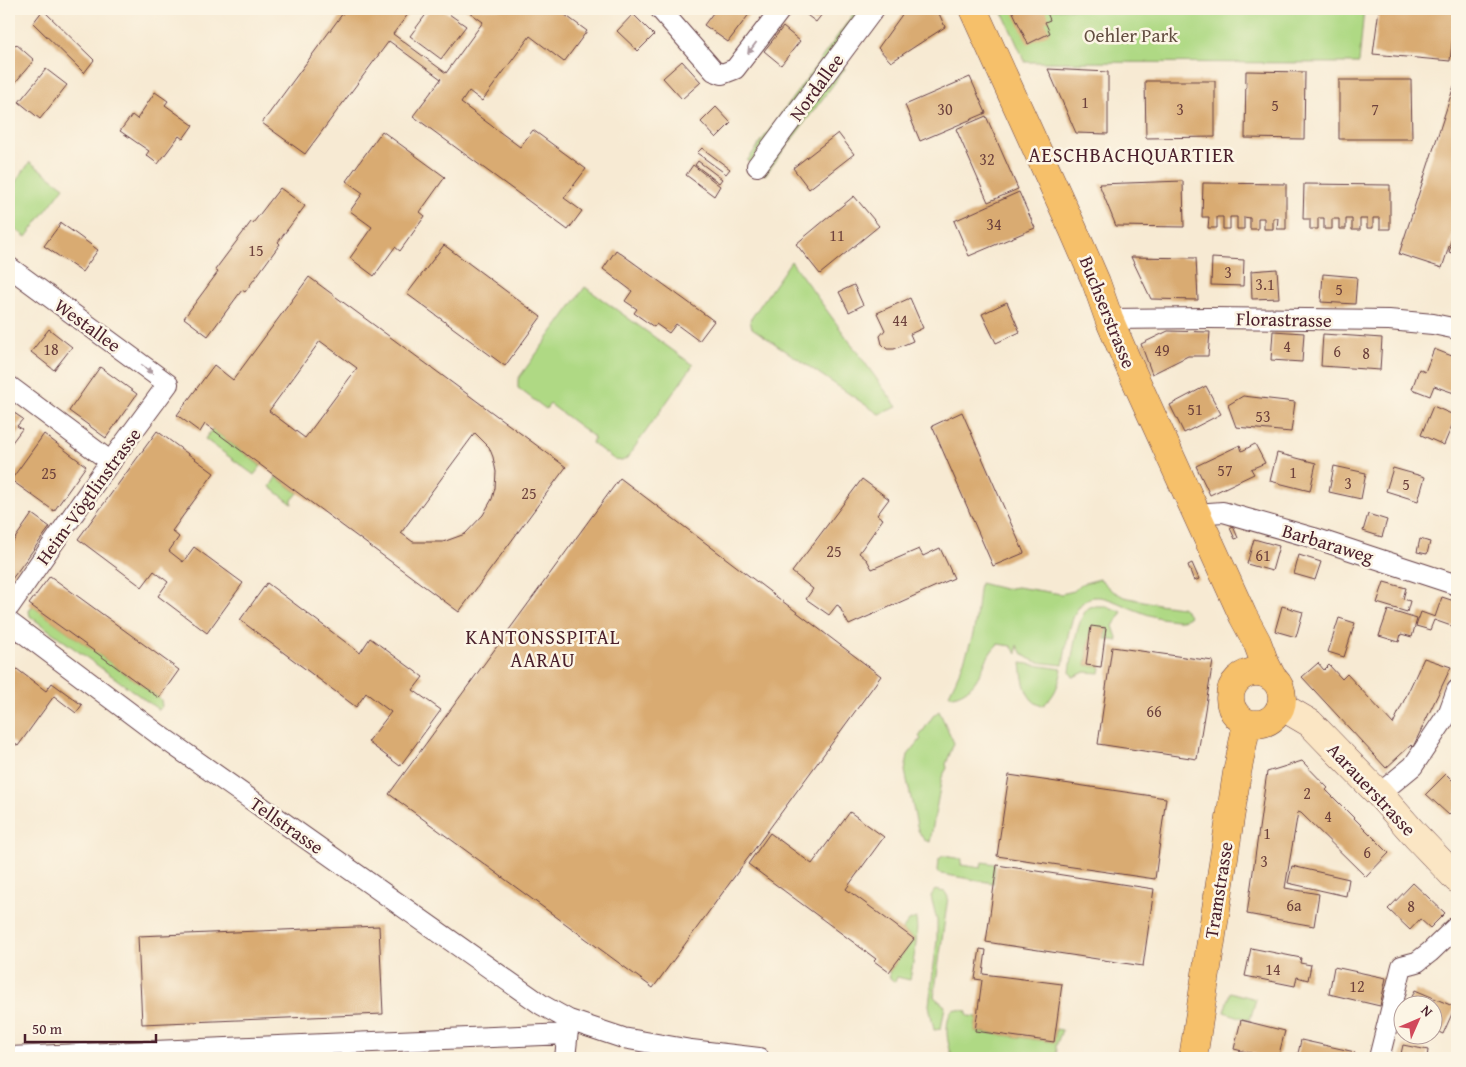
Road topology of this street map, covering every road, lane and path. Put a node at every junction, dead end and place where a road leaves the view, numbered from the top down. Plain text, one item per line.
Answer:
1 (660, 9) edge
2 (781, 9) edge
3 (874, 9) edge
4 (973, 9) edge
5 (757, 166) dead end
6 (9, 267) edge
7 (1109, 319) junction
8 (1457, 329) edge
9 (168, 384) joint
10 (9, 386) edge
11 (111, 462) junction
12 (1197, 516) junction
13 (1457, 585) edge
14 (9, 607) edge
15 (1243, 616) junction
16 (9, 622) edge
17 (1239, 677) junction
18 (1272, 677) junction
19 (1457, 690) edge
20 (1281, 706) junction
21 (1247, 723) junction
22 (1379, 794) junction
23 (1457, 879) edge
24 (1457, 926) edge
25 (568, 1027) junction
26 (9, 1057) edge
27 (564, 1058) edge
28 (759, 1058) edge
29 (1193, 1058) edge
30 (1380, 1058) edge

2 -> 1 street
3 - 5 street, Nordallee
4 - 7 main road, Buchserstrasse
6 -> 9 street, Westallee
7 - 8 street, Florastrasse
7 - 12 main road, Buchserstrasse
9 - 11 street, Heim-Vögtlinstrasse
10 - 11 street
11 - 14 street, Heim-Vögtlinstrasse
12 - 13 street, Barbaraweg
12 - 15 main road, Buchserstrasse
15 - 17 main road, Buchserstrasse
15 - 18 main road, Buchserstrasse
16 - 25 street, Tellstrasse
17 - 18 main road
17 - 21 main road
18 - 20 main road
19 - 22 street
20 - 21 main road
20 - 22 main road, Aarauerstrasse
21 - 29 main road, Tramstrasse
22 - 23 main road, Aarauerstrasse
24 - 30 street
25 - 26 street
25 - 27 street
25 - 28 street

